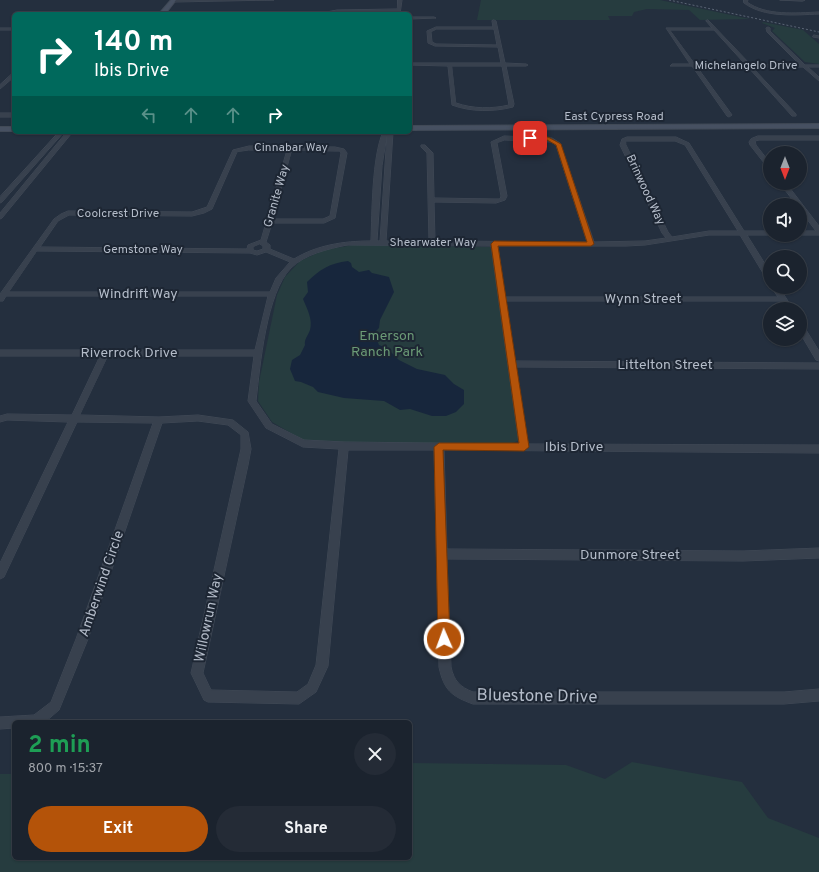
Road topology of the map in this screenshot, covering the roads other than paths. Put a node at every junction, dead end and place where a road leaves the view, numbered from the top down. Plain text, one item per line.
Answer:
1 (174, 0) edge
2 (272, 0) edge
3 (400, 0) edge
4 (746, 0) edge
5 (782, 0) edge
6 (803, 0) edge
7 (164, 12) edge
8 (331, 12) edge
9 (398, 12) edge
10 (819, 13) edge
11 (412, 18) edge
12 (434, 18) dead end
13 (708, 21) dead end
14 (494, 22) dead end
15 (496, 28) junction
16 (768, 28) dead end
17 (0, 29) edge
18 (12, 29) edge
19 (716, 30) junction
20 (500, 46) junction
21 (412, 64) edge
22 (450, 65) junction
23 (504, 65) junction
24 (526, 65) dead end
25 (672, 65) dead end
26 (694, 66) junction
27 (749, 66) junction
28 (804, 66) junction
29 (819, 66) edge
30 (12, 77) edge
31 (819, 80) edge
32 (0, 83) edge
33 (6, 83) junction
34 (0, 88) edge
35 (0, 115) edge
36 (12, 115) edge
37 (729, 115) dead end
38 (794, 115) dead end
39 (819, 126) edge
40 (0, 129) edge
41 (12, 129) edge
42 (412, 129) edge
43 (412, 129) edge
44 (819, 130) edge
45 (60, 134) edge
46 (68, 134) edge
47 (384, 134) edge
48 (390, 134) edge
49 (816, 138) edge
50 (819, 144) edge
51 (423, 146) dead end
52 (290, 148) junction
53 (240, 149) joint
54 (763, 158) edge
55 (788, 190) edge
56 (794, 198) edge
57 (432, 200) junction
58 (0, 201) edge
59 (807, 215) edge
60 (0, 217) edge
61 (270, 221) junction
62 (819, 232) edge
63 (742, 233) junction
64 (763, 233) edge
65 (807, 233) edge
66 (670, 239) junction
67 (263, 243) junction
68 (374, 243) junction
69 (384, 243) junction
70 (432, 243) junction
71 (494, 244) junction
72 (591, 244) junction
73 (35, 249) junction
74 (266, 250) junction
75 (250, 251) junction
76 (295, 262) junction
77 (763, 267) edge
78 (273, 294) junction
79 (780, 294) edge
80 (2, 296) edge
81 (502, 299) junction
82 (783, 299) junction
83 (785, 302) edge
84 (807, 338) edge
85 (0, 353) edge
86 (259, 353) junction
87 (105, 354) junction
88 (819, 358) edge
89 (512, 364) junction
90 (819, 366) edge
91 (75, 418) junction
92 (0, 419) edge
93 (159, 420) junction
94 (344, 446) junction
95 (439, 447) junction
96 (524, 447) junction
97 (819, 449) edge
98 (819, 553) edge
99 (442, 554) junction
100 (0, 574) edge
101 (819, 695) edge
102 (37, 720) edge
103 (12, 722) edge
104 (0, 723) edge

1 - 2 street
1 - 7 street
3 - 9 street
4 - 10 street
5 - 6 street
8 - 9 street
11 - 12 street
13 - 19 street
14 - 15 street
15 - 20 street
15 - 20 street
16 - 28 street
17 - 18 street
19 - 26 street
19 - 27 street
20 - 23 street
21 - 22 street
22 - 23 street
22 - 23 street
23 - 24 street
25 - 26 street, Michelangelo Drive
26 - 27 street, Michelangelo Drive
26 - 37 street
27 - 28 street, Michelangelo Drive
27 - 38 street
28 - 29 street, Michelangelo Drive
28 - 31 street
30 - 33 street
32 - 33 street
33 - 34 street
35 - 36 street
39 - 42 street, East Cypress Road
40 - 41 street
43 - 44 street, East Cypress Road
45 - 58 street
46 - 60 street
47 - 68 street
48 - 69 street
49 - 50 street
49 - 54 street
51 - 57 street
52 - 53 street, Cinnabar Way
52 - 61 street, Granite Way
52 - 61 street, Cinnabar Way
53 - 73 street, Coolcrest Drive
55 - 56 street
57 - 70 street
57 - 72 street
59 - 62 street
61 - 67 street, Granite Way
62 - 65 street
63 - 64 street, Shearwater Way
63 - 66 street, Shearwater Way
63 - 66 street, Brinwood Way
63 - 77 street
66 - 72 street, Shearwater Way
67 - 74 street
67 - 75 street
68 - 69 street, Shearwater Way
68 - 76 street, Shearwater Way
69 - 70 street, Shearwater Way
70 - 71 street, Shearwater Way
71 - 72 street, Shearwater Way
71 - 81 street
73 - 75 street, Gemstone Way
73 - 80 street, Coolcrest Drive
74 - 75 street, Gemstone Way
74 - 76 street
76 - 78 street, Shearwater Way
78 - 80 street, Windrift Way
78 - 86 street, Shearwater Way
79 - 82 street
81 - 82 street, Wynn Street
81 - 89 street
82 - 83 street
84 - 88 street
85 - 87 street, Riverrock Drive
86 - 87 street, Riverrock Drive
86 - 94 street, Ibis Drive
87 - 91 street
89 - 90 street, Littelton Street
89 - 96 street
91 - 92 street
91 - 93 street, Willowrun Way
91 - 100 street
93 - 94 street, Willowrun Way
93 - 102 street, Amberwind Circle
94 - 95 street, Ibis Drive
95 - 96 street, Ibis Drive
95 - 99 street, Bluestone Drive
96 - 97 street, Ibis Drive
98 - 99 street, Dunmore Street
99 - 101 street, Bluestone Drive
103 - 104 street

